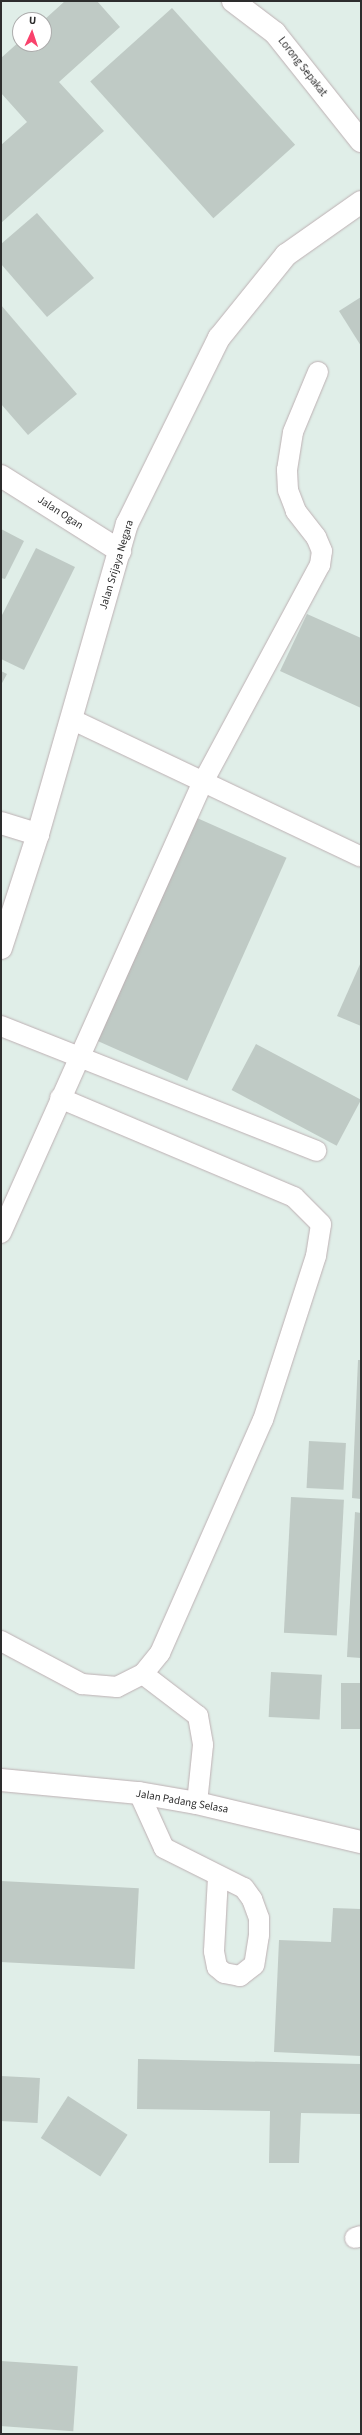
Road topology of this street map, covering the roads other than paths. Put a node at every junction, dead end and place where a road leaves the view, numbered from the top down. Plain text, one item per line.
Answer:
1 (233, 1) edge
2 (361, 141) edge
3 (361, 202) edge
4 (318, 372) dead end
5 (1, 476) edge
6 (120, 551) junction
7 (71, 719) junction
8 (203, 782) junction
9 (1, 823) edge
10 (38, 834) junction
11 (361, 857) edge
12 (1, 948) edge
13 (1, 1026) edge
14 (77, 1058) junction
15 (60, 1098) junction
16 (316, 1151) dead end
17 (1, 1233) edge
18 (1, 1641) edge
19 (143, 1674) junction
20 (1, 1780) edge
21 (139, 1793) junction
22 (197, 1803) junction
23 (361, 1842) edge
24 (218, 1876) dead end

1 - 2 main road, Lorong Sepakat
3 - 6 main road, Jalan Srijaya Negara
4 - 8 lane
5 - 6 main road, Jalan Ogan
6 - 7 main road, Jalan Srijaya Negara
7 - 8 lane
7 - 10 main road, Jalan Srijaya Negara
8 - 11 lane
8 - 14 lane
9 - 10 main road
10 - 12 main road, Jalan Srijaya Negara
13 - 14 lane
14 - 15 lane
14 - 16 lane
15 - 17 lane
15 - 19 lane
18 - 19 lane
19 - 22 lane
20 - 21 main road, Jalan Padang Selasa
21 - 22 main road, Jalan Padang Selasa
21 - 24 lane
22 - 23 main road, Jalan Padang Selasa

